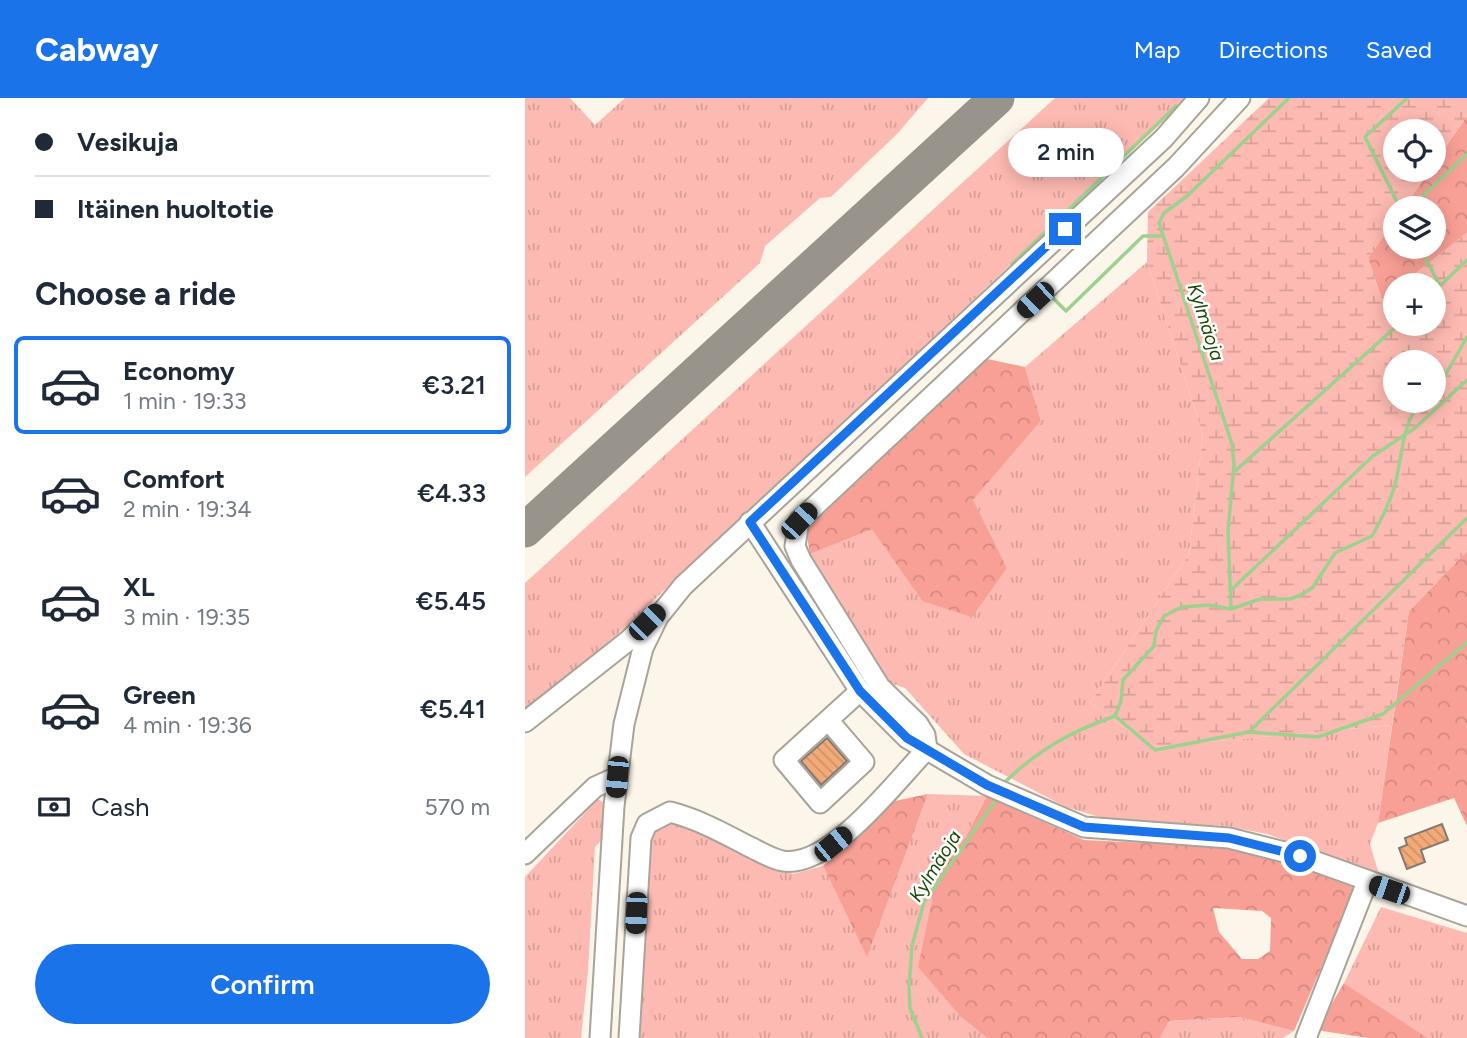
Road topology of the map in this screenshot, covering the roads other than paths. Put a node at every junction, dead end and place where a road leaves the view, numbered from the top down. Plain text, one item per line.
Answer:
1 (1199, 98) edge
2 (1240, 98) edge
3 (750, 522) junction
4 (683, 586) junction
5 (860, 691) junction
6 (828, 720) dead end
7 (525, 722) edge
8 (927, 749) junction
9 (617, 777) junction
10 (525, 854) edge
11 (1367, 882) junction
12 (1467, 916) edge
13 (600, 1038) edge
14 (629, 1038) edge
15 (1306, 1038) edge

1 - 3 lane
2 - 8 lane
3 - 4 lane
3 - 5 lane
4 - 7 lane
4 - 9 lane
5 - 6 lane
5 - 8 lane
8 - 11 lane
8 - 14 lane
9 - 10 lane
9 - 13 lane
11 - 12 lane
11 - 15 lane

